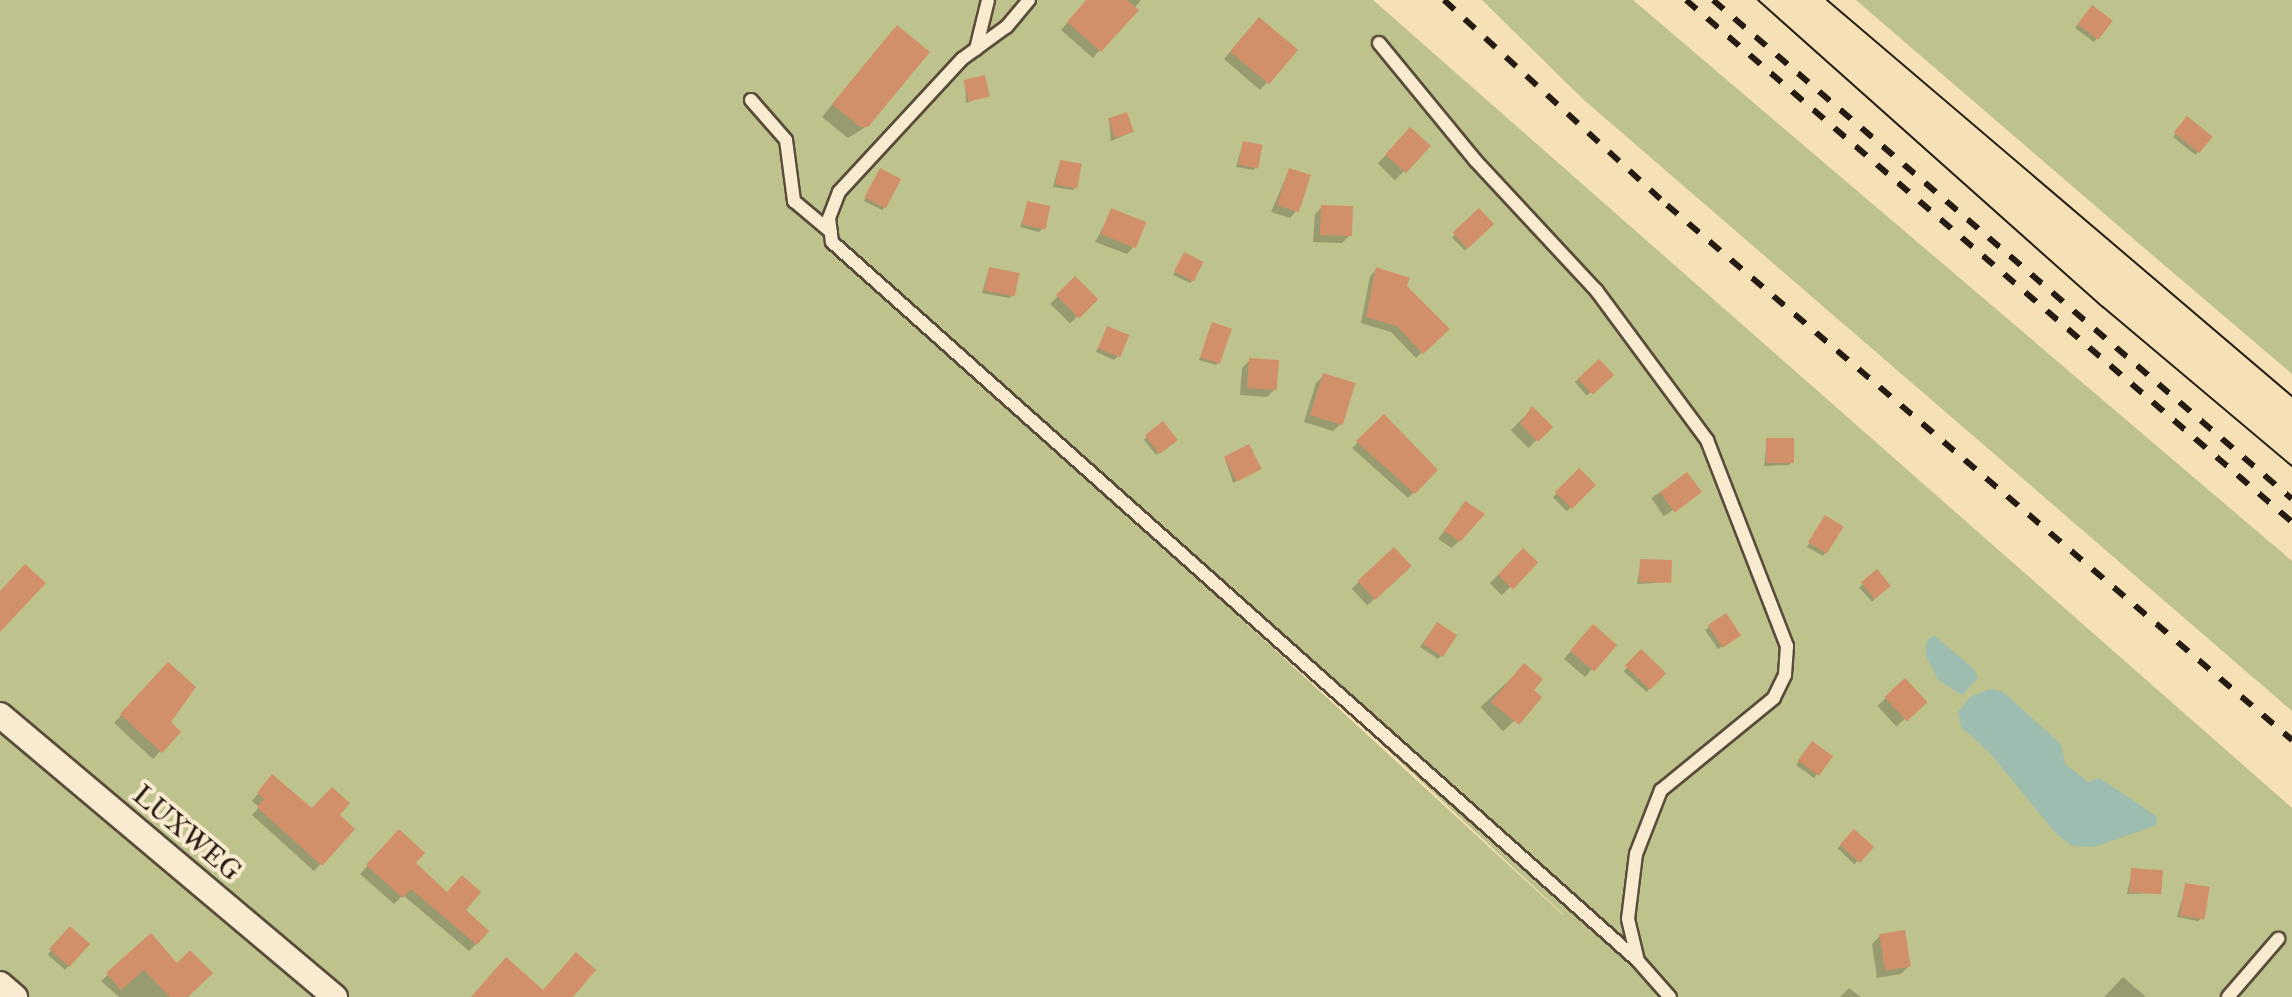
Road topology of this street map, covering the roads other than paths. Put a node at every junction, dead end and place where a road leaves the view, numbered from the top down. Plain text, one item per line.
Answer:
1 (988, 0) edge
2 (1029, 0) edge
3 (1379, 43) dead end
4 (976, 49) junction
5 (751, 100) dead end
6 (831, 232) junction
7 (0, 715) edge
8 (2278, 939) dead end
9 (1638, 961) junction
10 (0, 984) edge
11 (15, 997) edge
12 (335, 997) edge
13 (1670, 997) edge
14 (2228, 997) edge

1 - 4 lane
2 - 4 lane
3 - 9 lane
4 - 6 lane
5 - 6 lane
6 - 9 lane
7 - 12 street, LUXWEG
8 - 14 lane
9 - 13 lane
10 - 11 street

